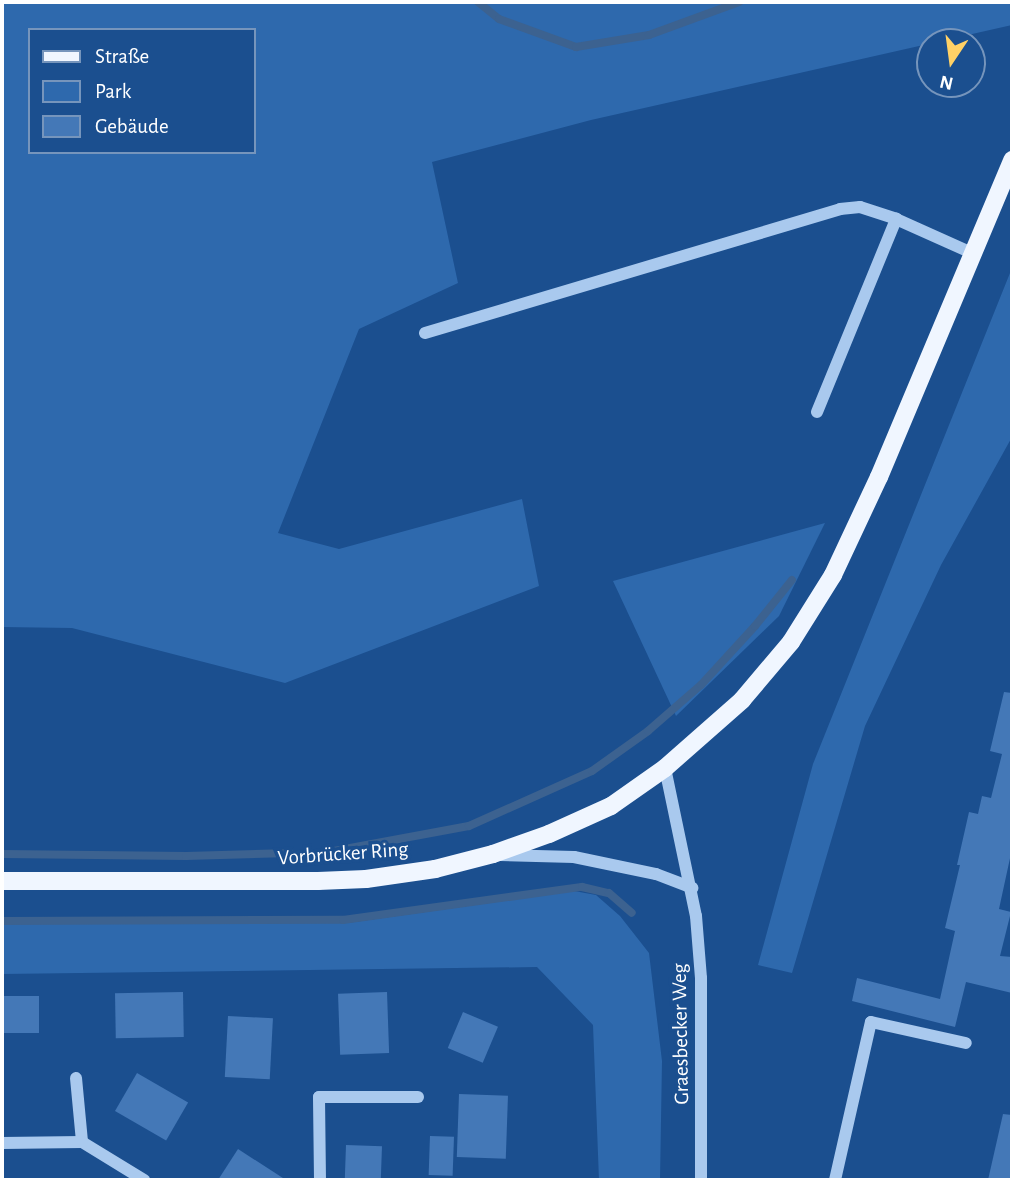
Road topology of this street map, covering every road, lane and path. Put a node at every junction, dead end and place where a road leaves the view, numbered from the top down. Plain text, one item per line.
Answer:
1 (1012, 160) edge
2 (896, 219) junction
3 (972, 253) junction
4 (425, 333) dead end
5 (817, 412) dead end
6 (665, 768) junction
7 (493, 854) junction
8 (2, 881) edge
9 (692, 888) junction
10 (966, 1043) dead end
11 (76, 1078) dead end
12 (418, 1097) dead end
13 (82, 1142) junction
14 (2, 1143) edge
15 (144, 1180) edge
16 (320, 1180) edge
17 (701, 1180) edge
18 (835, 1180) edge

1 - 3 main road, Vorbrücker Ring
2 - 3 street
2 - 4 street
2 - 5 street
3 - 6 main road, Vorbrücker Ring
6 - 7 main road, Vorbrücker Ring
6 - 9 street, Graesbecker Weg
7 - 8 main road, Vorbrücker Ring
7 - 9 street
9 - 17 street, Graesbecker Weg
10 - 18 street
11 - 13 street
12 - 16 street
13 - 14 street
13 - 15 street

